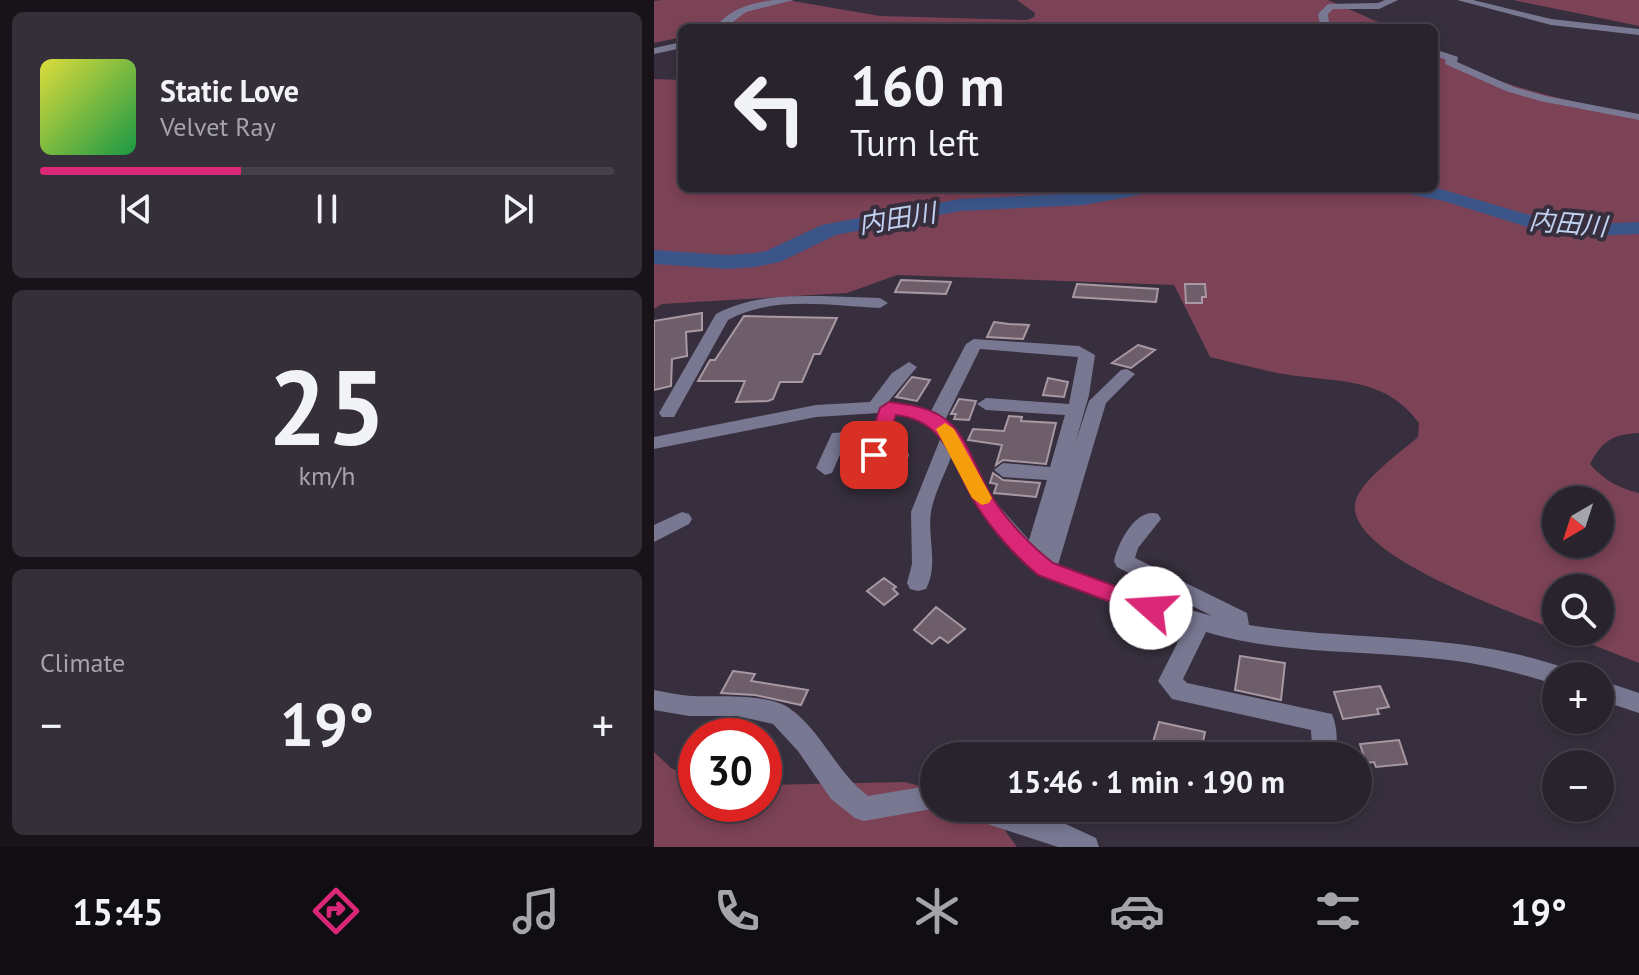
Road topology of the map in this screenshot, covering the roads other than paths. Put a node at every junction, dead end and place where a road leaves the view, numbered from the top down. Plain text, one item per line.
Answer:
1 (789, 0) edge
2 (1393, 0) edge
3 (1462, 0) edge
4 (723, 24) edge
5 (1325, 24) edge
6 (1639, 32) edge
7 (678, 46) edge
8 (654, 51) edge
9 (1438, 53) edge
10 (1639, 117) edge
11 (880, 303) dead end
12 (909, 367) dead end
13 (1127, 374) dead end
14 (986, 404) dead end
15 (882, 408) junction
16 (1076, 410) junction
17 (668, 413) dead end
18 (942, 429) junction
19 (880, 437) junction
20 (654, 443) edge
21 (825, 468) dead end
22 (1003, 470) dead end
23 (868, 472) dead end
24 (1058, 474) junction
25 (682, 519) dead end
26 (1151, 519) dead end
27 (654, 534) edge
28 (1040, 564) junction
29 (918, 583) dead end
30 (1199, 623) junction
31 (1236, 632) junction
32 (1542, 670) edge
33 (1614, 695) edge
34 (654, 700) edge
35 (1639, 703) edge
36 (1324, 742) edge
37 (920, 799) edge
38 (1022, 822) edge
39 (1086, 847) edge

1 - 4 street
2 - 5 street
3 - 6 street
7 - 8 street
9 - 10 street
11 - 17 street
12 - 15 street
13 - 28 street
14 - 16 street
15 - 18 street
15 - 19 street
15 - 20 street
16 - 18 street
16 - 24 street
18 - 28 street
18 - 29 street
19 - 21 street
19 - 23 street
22 - 24 street
24 - 28 street
25 - 27 street
26 - 31 street
28 - 30 street
30 - 31 street
30 - 36 street
31 - 32 street
33 - 35 street
34 - 37 street
38 - 39 street

